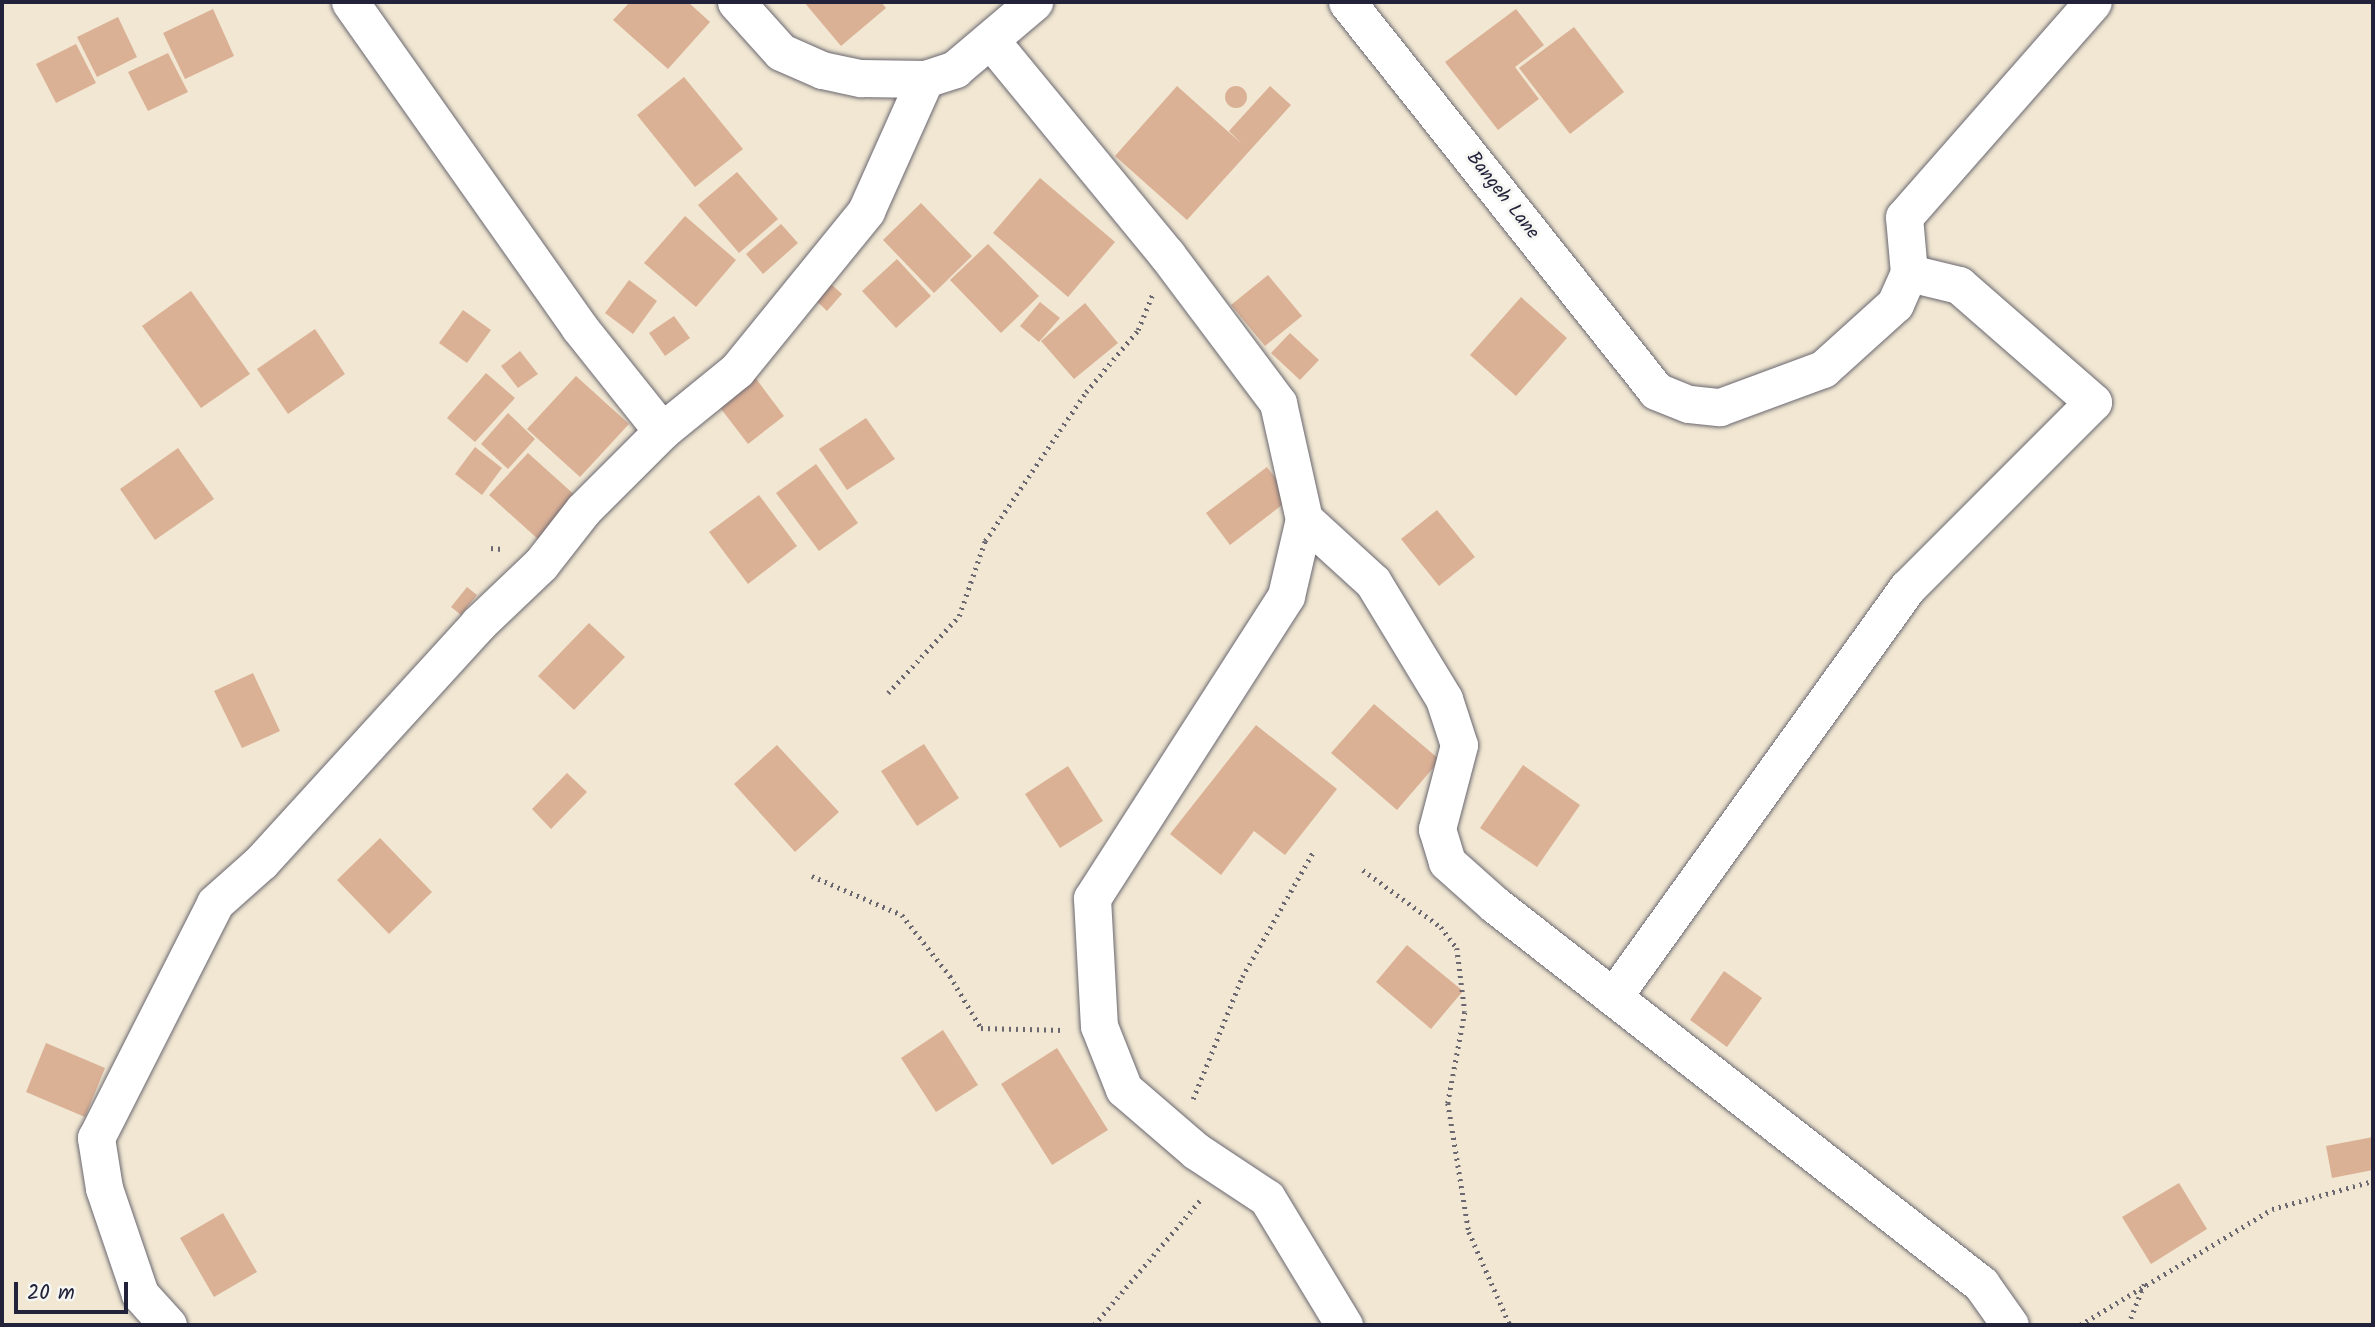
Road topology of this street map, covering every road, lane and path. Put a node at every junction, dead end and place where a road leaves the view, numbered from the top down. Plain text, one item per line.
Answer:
1 (350, 2) edge
2 (736, 2) edge
3 (1034, 2) edge
4 (1347, 2) edge
5 (2093, 2) edge
6 (992, 41) junction
7 (940, 74) junction
8 (1167, 255) junction
9 (1909, 273) junction
10 (662, 431) junction
11 (1304, 519) junction
12 (888, 693) dead end
13 (1313, 852) dead end
14 (1363, 870) dead end
15 (813, 876) dead end
16 (1614, 998) junction
17 (1099, 1026) junction
18 (1196, 1151) junction
19 (2373, 1181) edge
20 (2145, 1283) junction
21 (168, 1325) edge
22 (1094, 1325) edge
23 (1344, 1325) edge
24 (1510, 1325) edge
25 (2010, 1325) edge
26 (2080, 1325) edge
27 (2128, 1325) edge

1 - 10 street
2 - 7 street
3 - 6 street
4 - 9 street, Bangeh Lane
5 - 9 street
6 - 7 street
6 - 8 street
7 - 10 street
8 - 11 street
8 - 12 path
9 - 16 street
10 - 21 street
11 - 16 street
11 - 17 street
13 - 18 path
14 - 24 path
15 - 17 path
16 - 25 street
17 - 18 street
18 - 22 path
18 - 23 street
19 - 20 path
20 - 26 path
20 - 27 path

